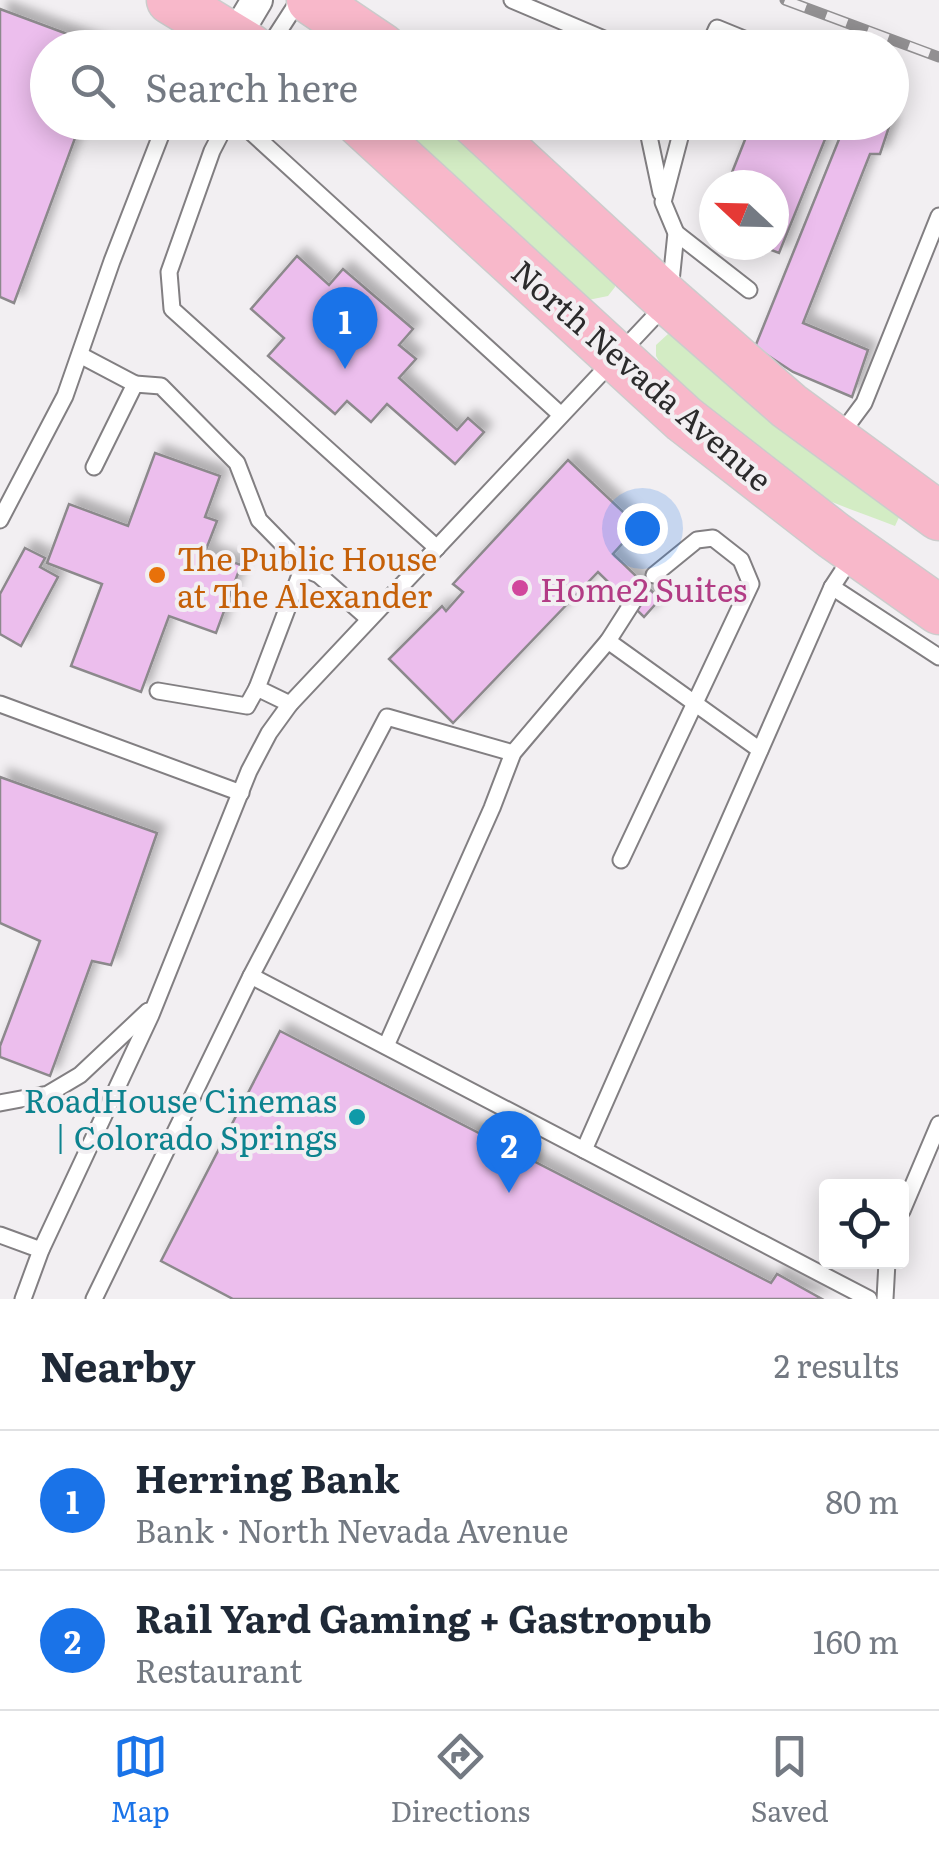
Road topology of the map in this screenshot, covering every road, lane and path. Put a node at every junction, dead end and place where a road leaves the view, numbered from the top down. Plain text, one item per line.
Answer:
1 (299, 0) edge
2 (512, 0) edge
3 (335, 11) edge
4 (227, 26) edge
5 (359, 30) edge
6 (577, 30) edge
7 (159, 140) edge
8 (218, 140) edge
9 (260, 140) edge
10 (380, 140) edge
11 (494, 140) edge
12 (650, 140) edge
13 (679, 140) edge
14 (662, 202) junction
15 (939, 216) edge
16 (676, 233) junction
17 (749, 290) dead end
18 (668, 301) junction
19 (80, 355) junction
20 (616, 356) junction
21 (134, 384) junction
22 (561, 415) junction
23 (835, 441) junction
24 (94, 467) dead end
25 (937, 509) edge
26 (0, 520) edge
27 (436, 548) junction
28 (844, 570) junction
29 (309, 572) junction
30 (654, 575) dead end
31 (640, 592) dead end
32 (939, 610) edge
33 (369, 619) junction
34 (608, 642) junction
35 (939, 658) edge
36 (258, 688) junction
37 (158, 691) dead end
38 (0, 704) edge
39 (290, 704) junction
40 (695, 704) junction
41 (760, 750) junction
42 (513, 753) junction
43 (240, 792) junction
44 (621, 860) dead end
45 (251, 976) junction
46 (155, 1005) junction
47 (386, 1046) junction
48 (0, 1103) edge
49 (939, 1124) edge
50 (584, 1150) junction
51 (909, 1195) edge
52 (0, 1235) edge
53 (42, 1250) junction
54 (887, 1269) edge
55 (22, 1299) edge
56 (94, 1299) edge
57 (869, 1299) edge
58 (885, 1299) edge

1 - 4 lane
2 - 6 lane
3 - 5 main road
7 - 19 lane
8 - 27 lane
9 - 22 lane
10 - 20 main road, North Nevada Avenue
11 - 18 main road
12 - 14 lane
13 - 14 lane
14 - 16 lane
15 - 23 lane
16 - 17 lane
16 - 18 lane
18 - 20 lane
18 - 23 main road
19 - 21 lane
19 - 26 lane
20 - 22 lane
20 - 28 main road, North Nevada Avenue
21 - 24 lane
21 - 29 lane
22 - 27 lane
23 - 25 main road
27 - 33 lane
28 - 32 main road, North Nevada Avenue
28 - 35 lane
28 - 41 lane
29 - 33 lane
29 - 36 lane
30 - 40 lane
31 - 34 lane
33 - 39 lane
34 - 40 lane
34 - 42 lane
36 - 37 lane
36 - 39 lane
38 - 43 lane
39 - 43 lane
40 - 41 lane
40 - 44 lane
41 - 50 lane
42 - 45 lane
42 - 47 lane
43 - 46 lane
45 - 47 lane
45 - 56 lane
46 - 48 lane
46 - 53 lane
47 - 50 lane
49 - 51 lane
50 - 57 lane
52 - 53 lane
53 - 55 lane
54 - 58 lane

